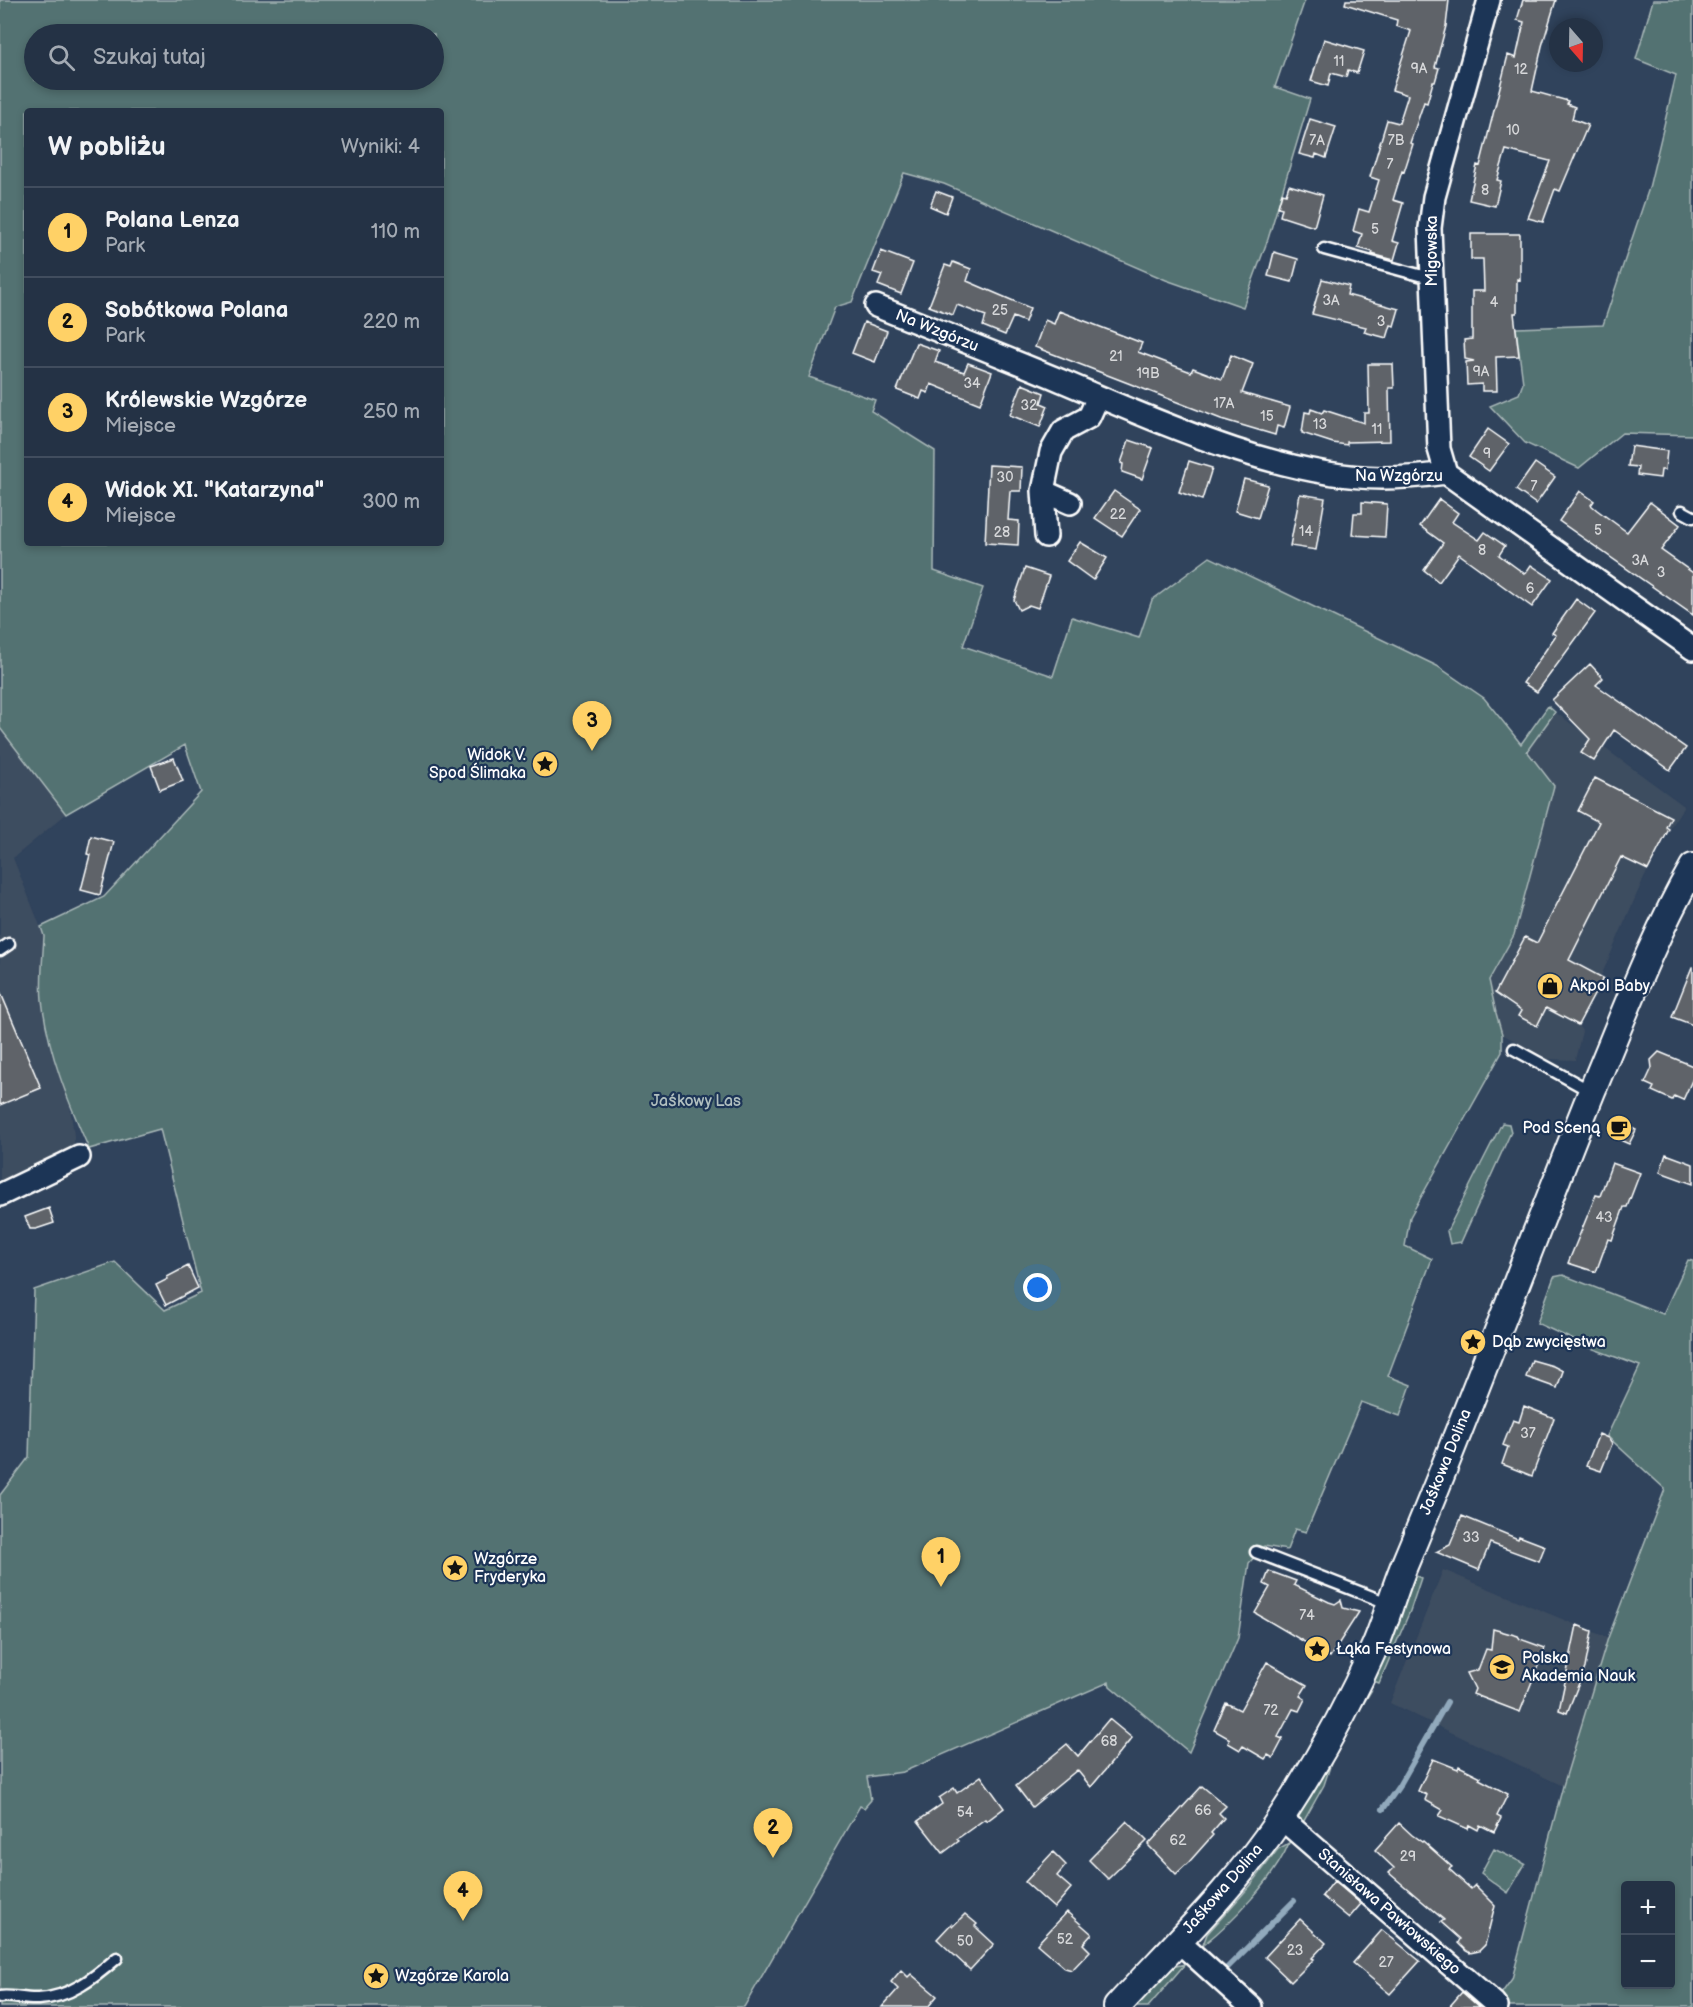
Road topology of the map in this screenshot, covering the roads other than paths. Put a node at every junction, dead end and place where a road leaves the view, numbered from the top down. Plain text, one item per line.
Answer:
1 (1489, 0) edge
2 (1324, 249) dead end
3 (1431, 277) junction
4 (876, 306) dead end
5 (1098, 397) junction
6 (1446, 473) junction
7 (1043, 491) junction
8 (1070, 503) dead end
9 (1682, 512) dead end
10 (1693, 517) edge
11 (1046, 536) dead end
12 (1693, 649) edge
13 (1693, 867) edge
14 (1514, 1049) dead end
15 (1592, 1092) junction
16 (80, 1157) dead end
17 (0, 1195) edge
18 (1257, 1552) dead end
19 (1390, 1604) junction
20 (1281, 1818) junction
21 (1178, 1941) junction
22 (117, 1958) dead end
23 (0, 1997) edge
24 (1117, 2007) edge
25 (1251, 2007) edge
26 (1497, 2007) edge

1 - 3 street, Migowska
2 - 3 lane
3 - 6 street, Migowska
4 - 5 street, Na Wzgórzu
5 - 6 street, Na Wzgórzu
5 - 7 street
6 - 12 street, Na Wzgórzu
7 - 8 street
7 - 11 street
9 - 10 lane
13 - 15 street, Jaśkowa Dolina
14 - 15 lane
15 - 19 street, Jaśkowa Dolina
16 - 17 street
18 - 19 lane
19 - 20 street, Jaśkowa Dolina
20 - 21 street, Jaśkowa Dolina
20 - 26 street, Stanisława Pawłowskiego
21 - 24 street, Jaśkowa Dolina
21 - 25 street
22 - 23 lane

